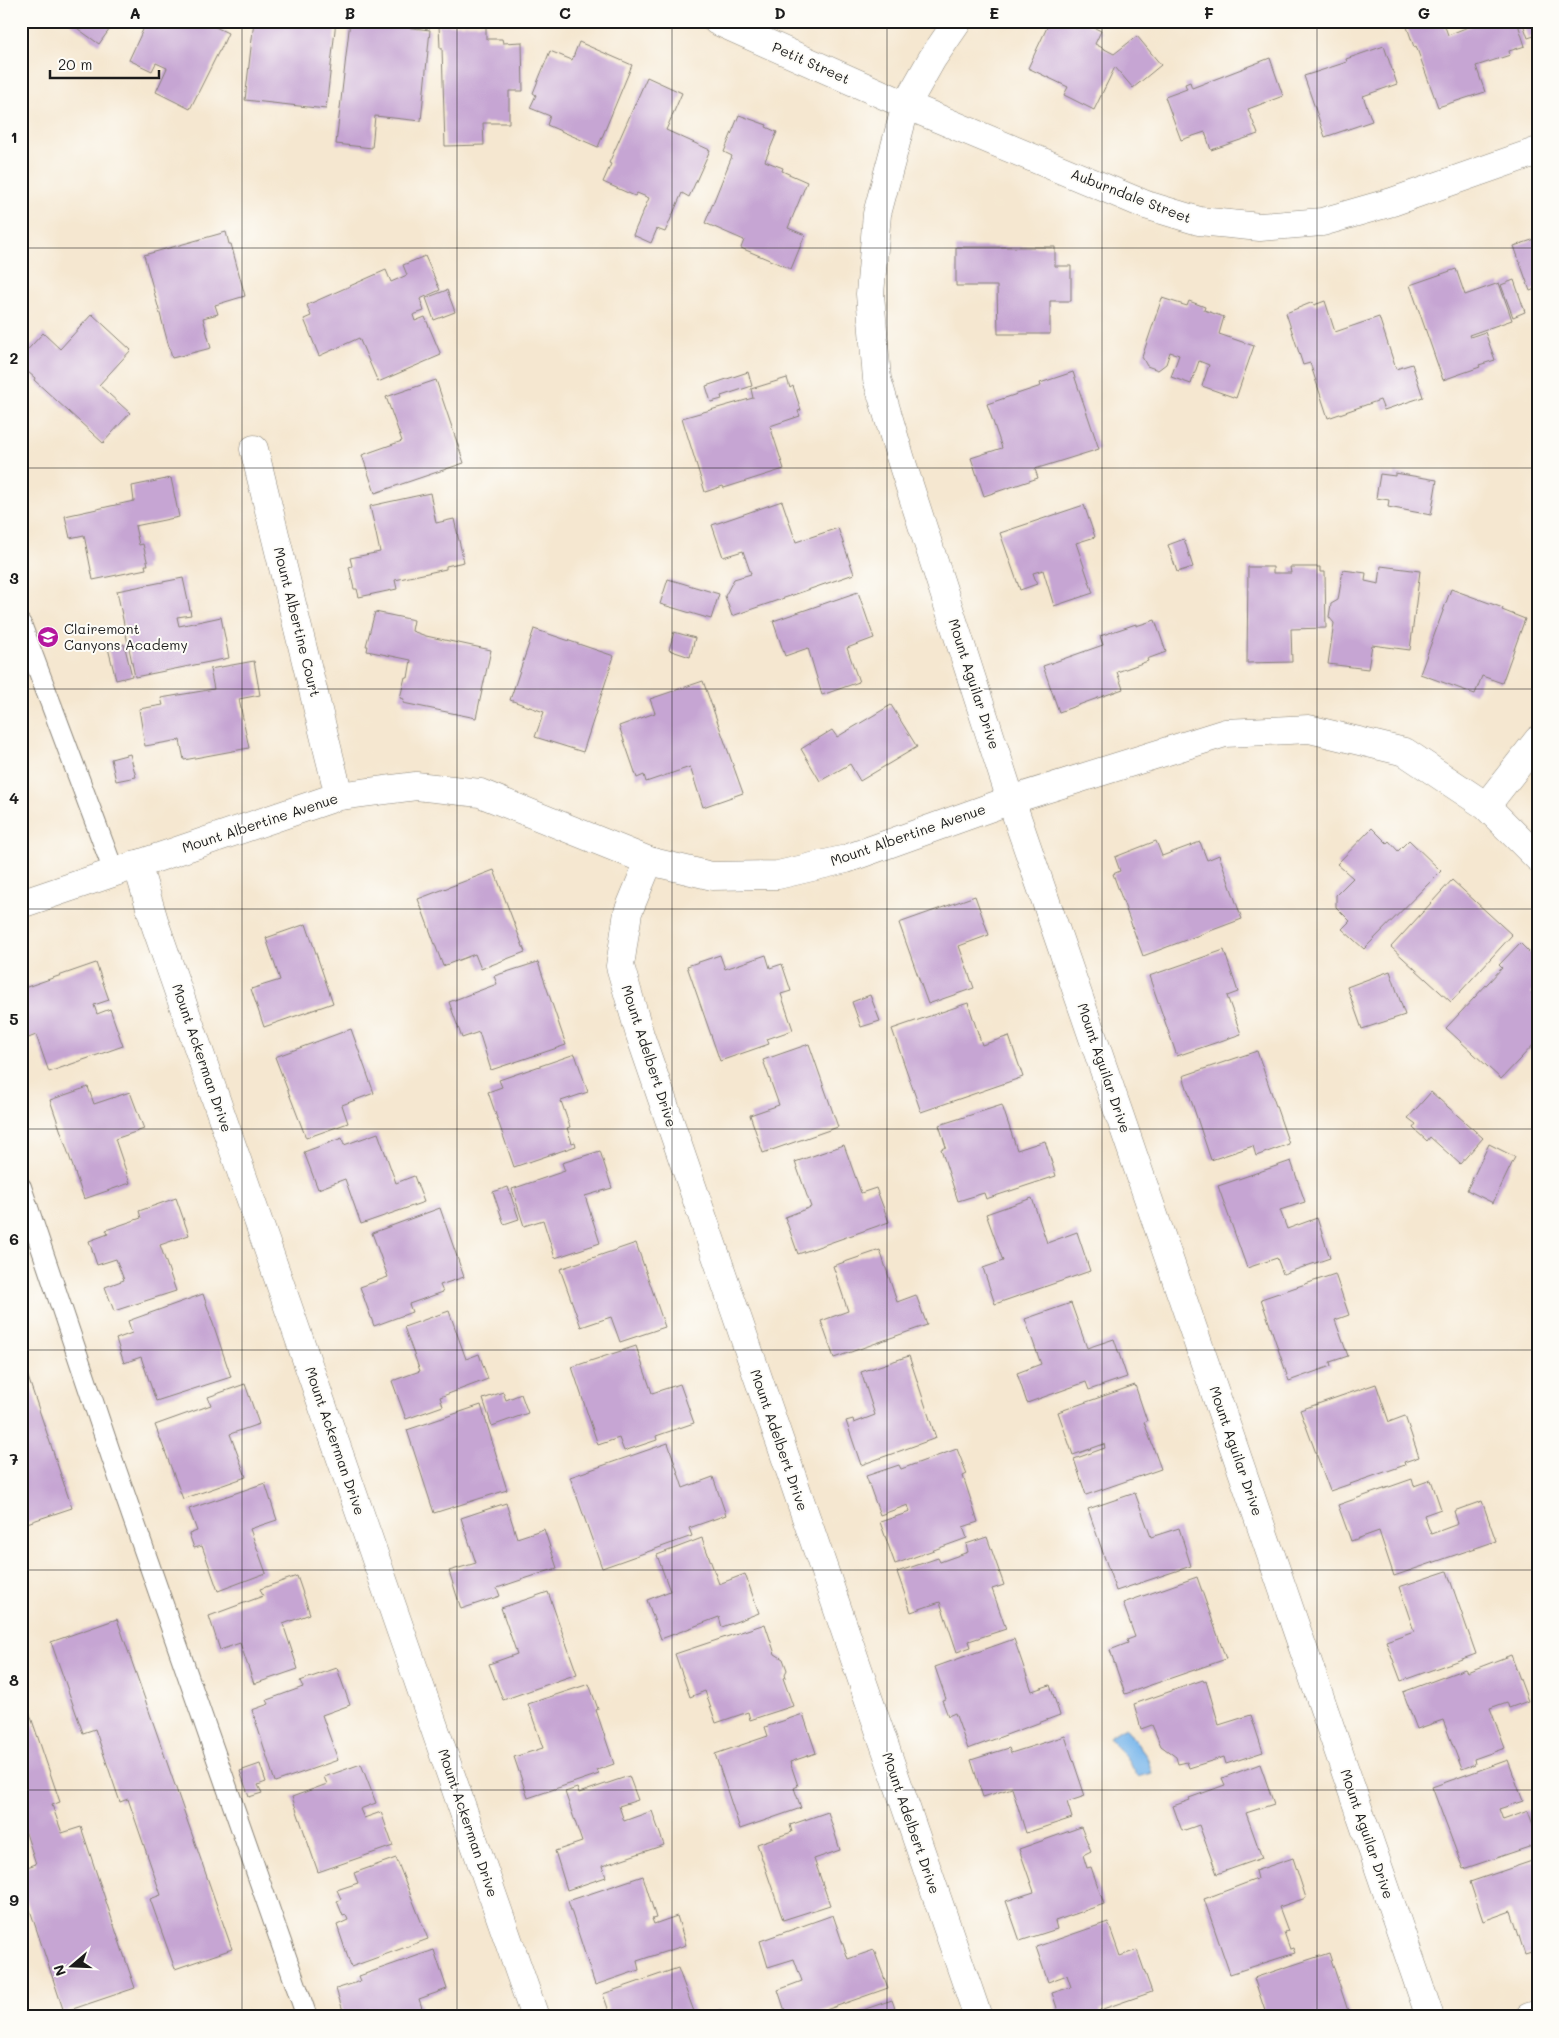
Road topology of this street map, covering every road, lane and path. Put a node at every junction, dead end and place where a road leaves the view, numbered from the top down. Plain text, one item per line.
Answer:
1 (717, 21) edge
2 (958, 21) edge
3 (906, 105) junction
4 (1538, 151) edge
5 (254, 449) dead end
6 (21, 624) edge
7 (1538, 740) edge
8 (339, 796) junction
9 (1011, 800) junction
10 (1486, 806) junction
11 (1538, 858) edge
12 (650, 861) junction
13 (125, 868) junction
14 (21, 904) edge
15 (21, 1187) edge
16 (1538, 2014) edge
17 (307, 2017) edge
18 (535, 2017) edge
19 (978, 2017) edge
20 (1430, 2017) edge
21 (1529, 2017) edge

1 - 3 street, Petit Street
2 - 3 street, Mount Aguilar Drive
3 - 4 street, Auburndale Street
3 - 9 street, Mount Aguilar Drive
5 - 8 street, Mount Albertine Court
6 - 13 lane
7 - 10 street
8 - 12 street, Mount Albertine Avenue
8 - 13 street, Mount Albertine Avenue
9 - 10 street, Mount Albertine Avenue
9 - 12 street, Mount Albertine Avenue
9 - 20 street, Mount Aguilar Drive
10 - 11 street, Mount Albertine Avenue
12 - 19 street, Mount Adelbert Drive
13 - 14 street, Mount Albertine Avenue
13 - 18 street, Mount Ackerman Drive
15 - 17 lane
16 - 21 street

